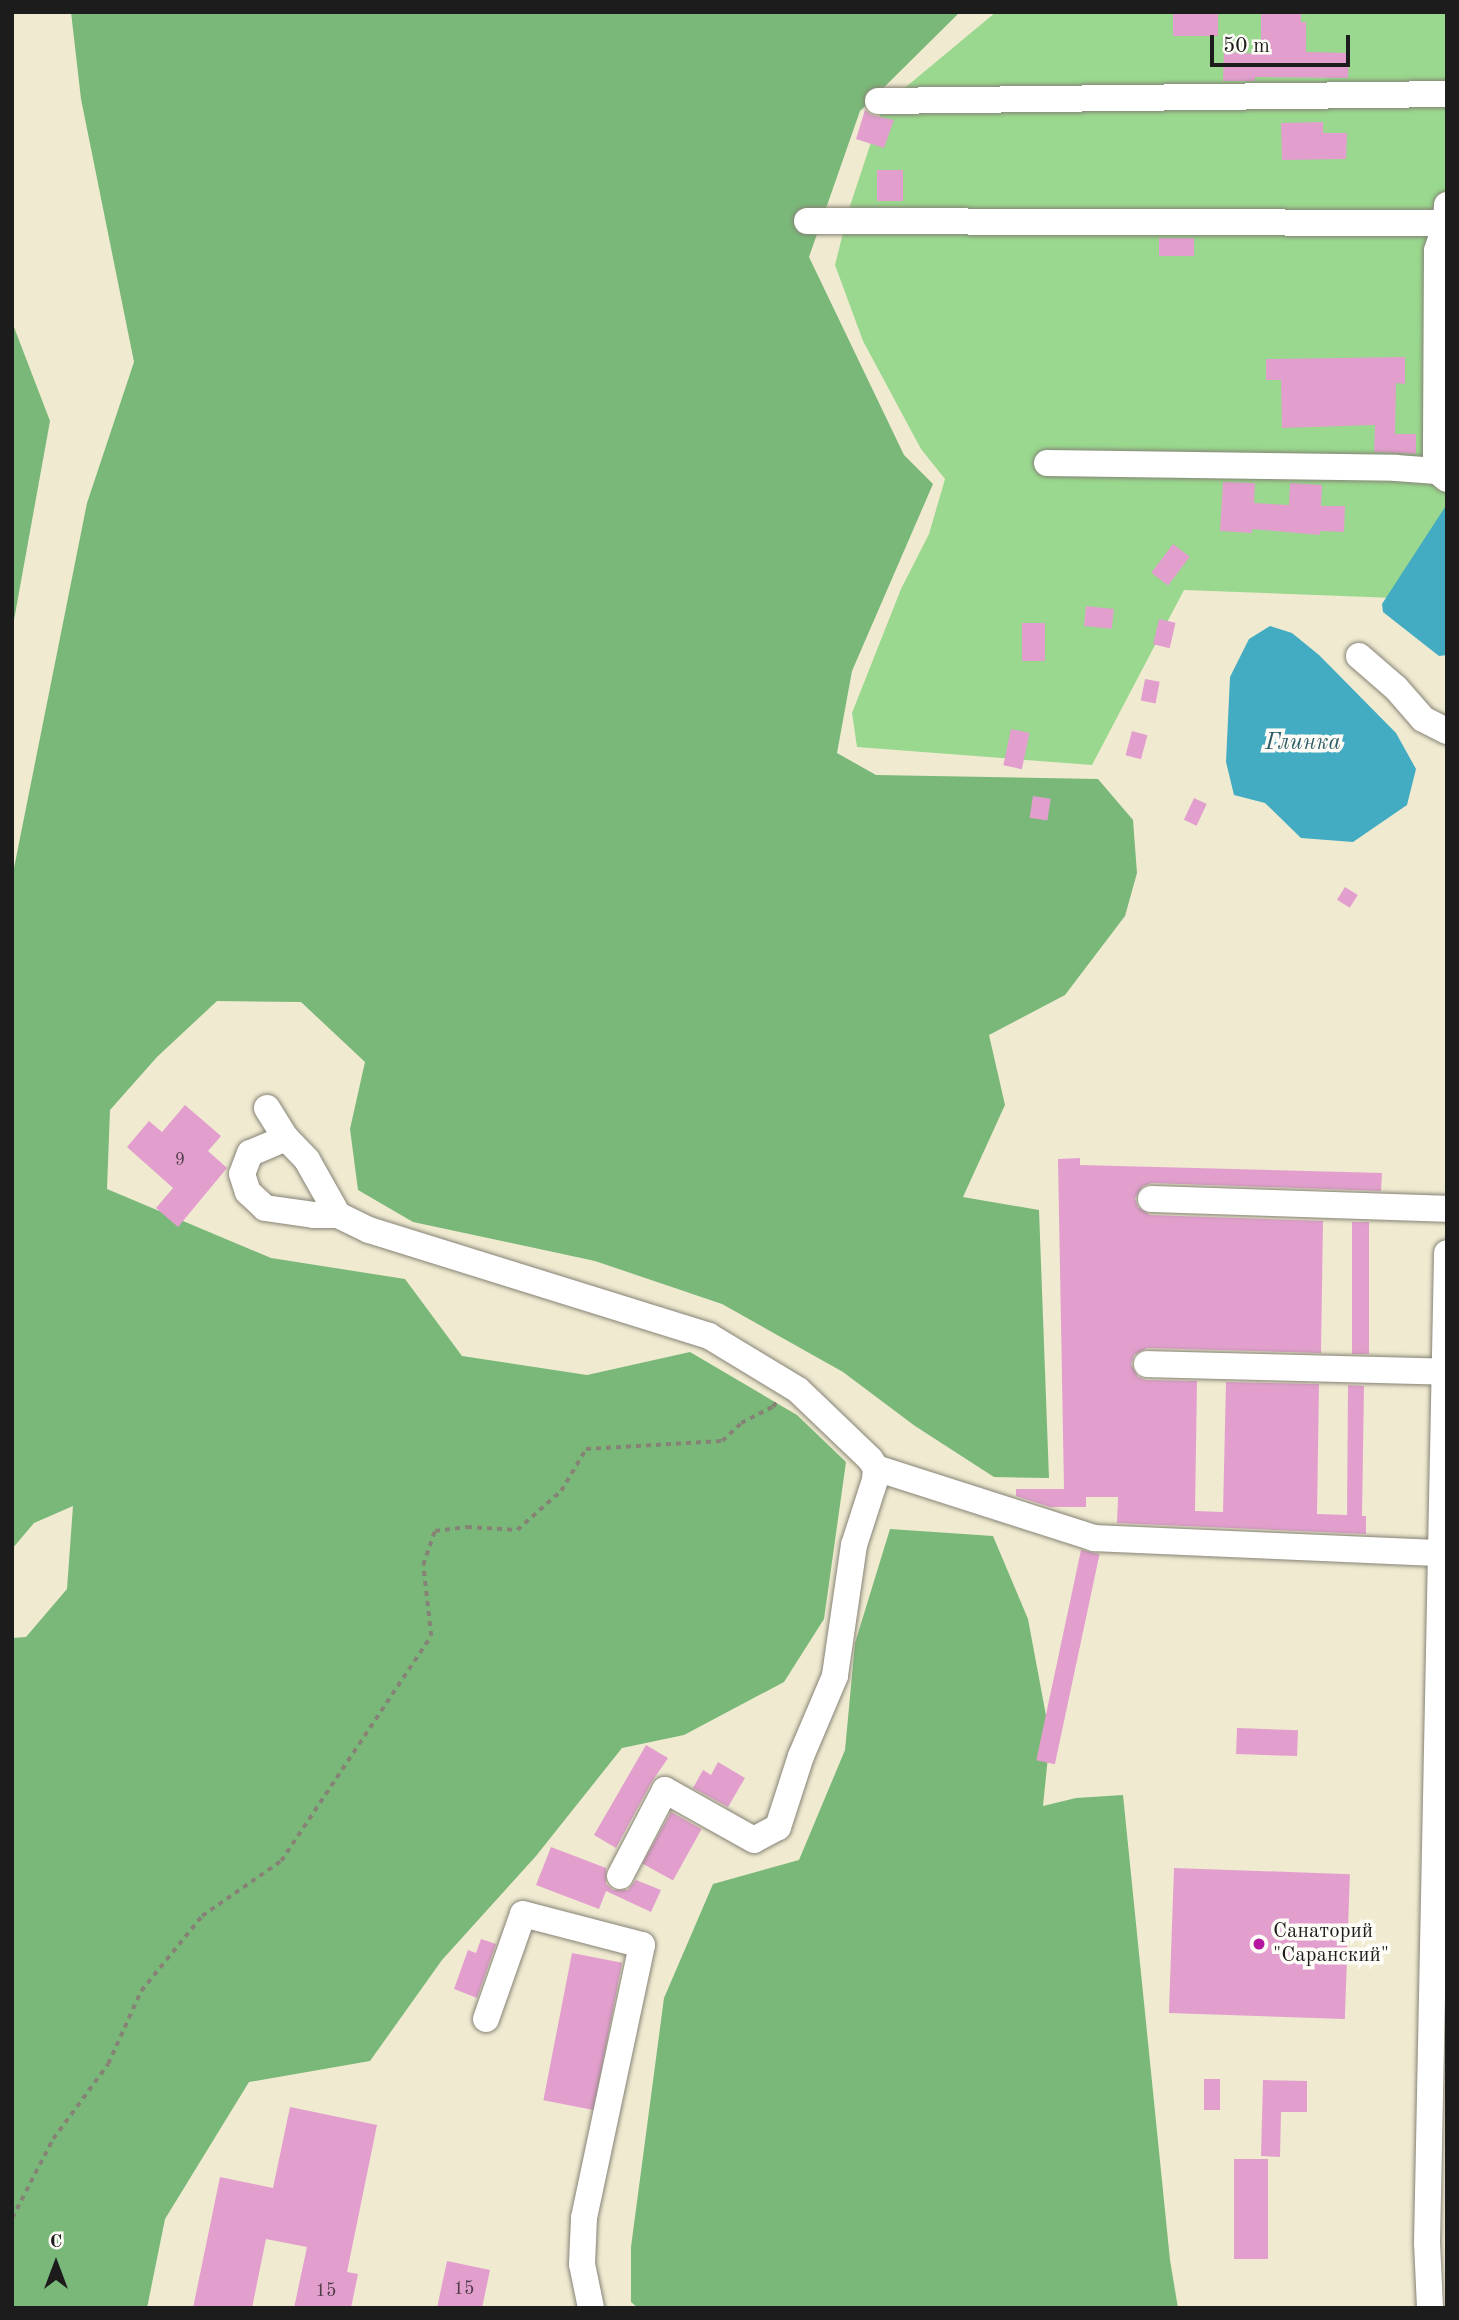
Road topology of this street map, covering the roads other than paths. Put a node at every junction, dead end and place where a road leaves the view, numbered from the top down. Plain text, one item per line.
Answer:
1 (1447, 94) edge
2 (878, 100) dead end
3 (1446, 214) edge
4 (807, 221) dead end
5 (1047, 463) dead end
6 (1440, 468) edge
7 (1359, 656) dead end
8 (1447, 731) edge
9 (267, 1108) dead end
10 (286, 1138) junction
11 (1151, 1199) dead end
12 (1447, 1209) edge
13 (338, 1215) junction
14 (1447, 1253) edge
15 (1147, 1364) dead end
16 (1445, 1381) edge
17 (876, 1468) junction
18 (1444, 1517) edge
19 (1441, 1553) junction
20 (1443, 1634) edge
21 (620, 1876) dead end
22 (486, 2019) dead end
23 (1438, 2126) edge
24 (1435, 2301) edge
25 (591, 2308) edge

1 - 2 street
3 - 4 street
3 - 6 street
5 - 6 street
7 - 8 street
9 - 10 street
10 - 13 street
10 - 13 street
11 - 12 street
13 - 17 street
14 - 16 street
15 - 16 street
16 - 18 street
17 - 19 street
17 - 21 street
18 - 19 street
19 - 20 street
20 - 23 street
22 - 25 street
23 - 24 street

